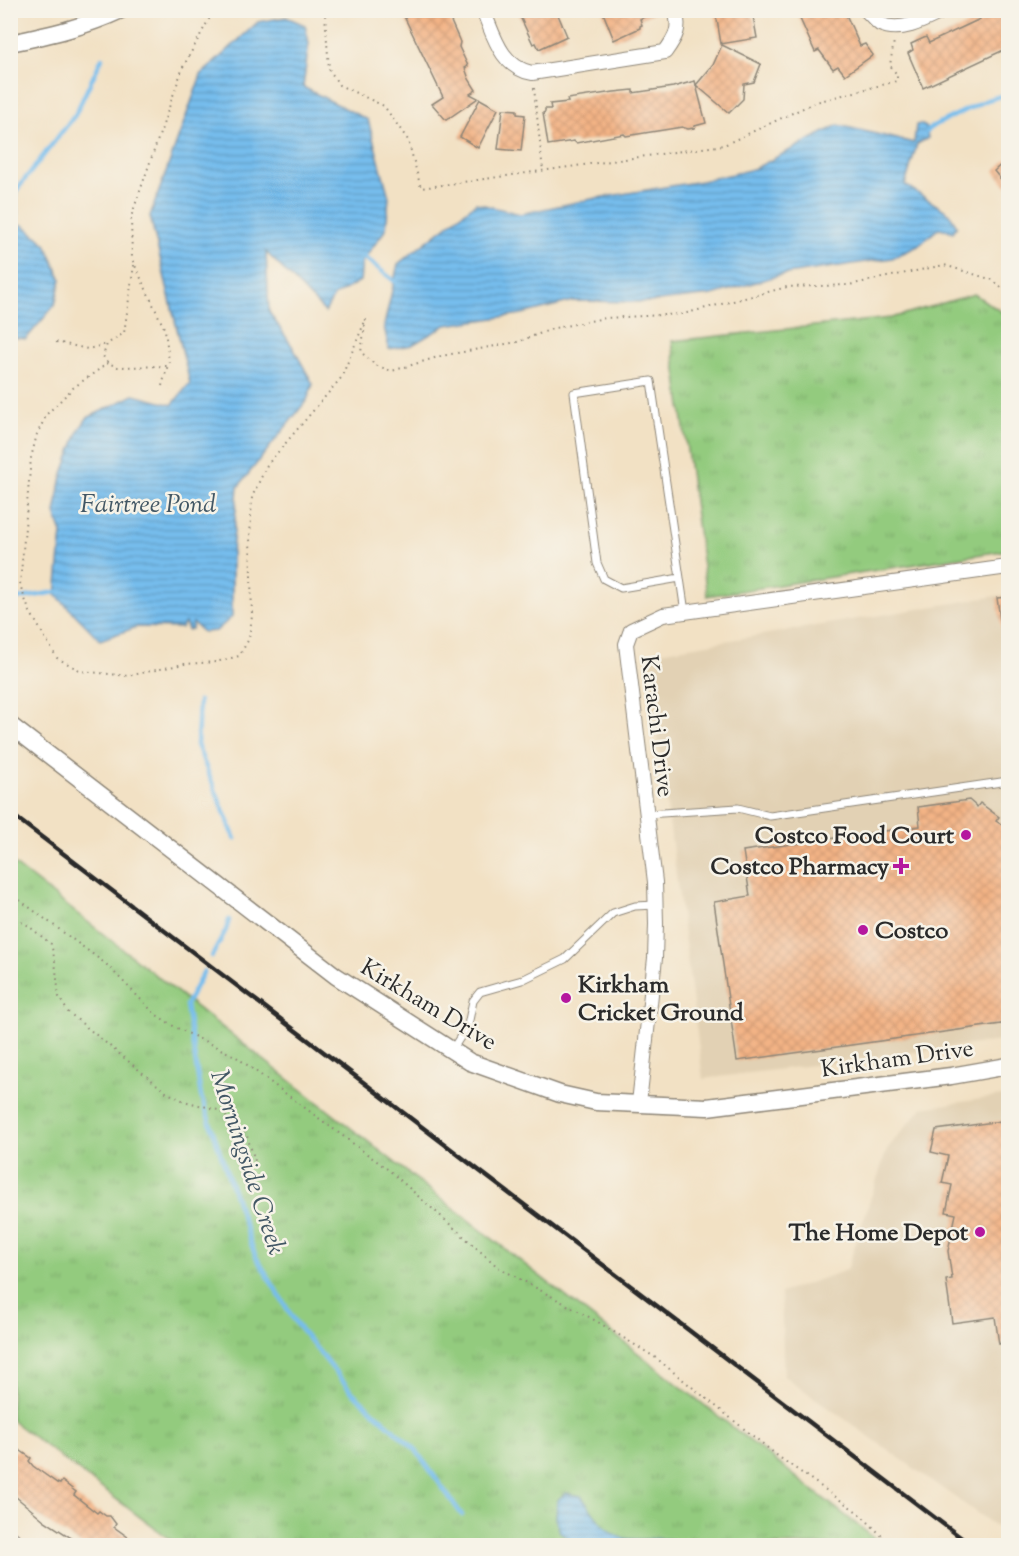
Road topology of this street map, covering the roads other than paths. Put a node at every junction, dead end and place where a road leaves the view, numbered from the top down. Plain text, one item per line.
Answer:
1 (121, 10) edge
2 (483, 10) edge
3 (675, 10) edge
4 (866, 10) edge
5 (945, 10) edge
6 (10, 43) edge
7 (1008, 567) edge
8 (680, 579) junction
9 (685, 612) junction
10 (10, 725) edge
11 (1008, 781) edge
12 (646, 814) junction
13 (656, 905) junction
14 (452, 1050) junction
15 (1008, 1066) edge
16 (639, 1103) junction
17 (10, 1537) edge
18 (22, 1545) edge

1 - 6 street
2 - 3 street
4 - 5 street
7 - 9 street, Karachi Drive
8 - 8 lane
8 - 9 lane
9 - 12 street, Karachi Drive
10 - 14 street, Kirkham Drive
11 - 12 lane
12 - 13 street, Karachi Drive
13 - 14 lane
13 - 16 street, Karachi Drive
14 - 16 street, Kirkham Drive
15 - 16 street, Kirkham Drive
17 - 18 street

